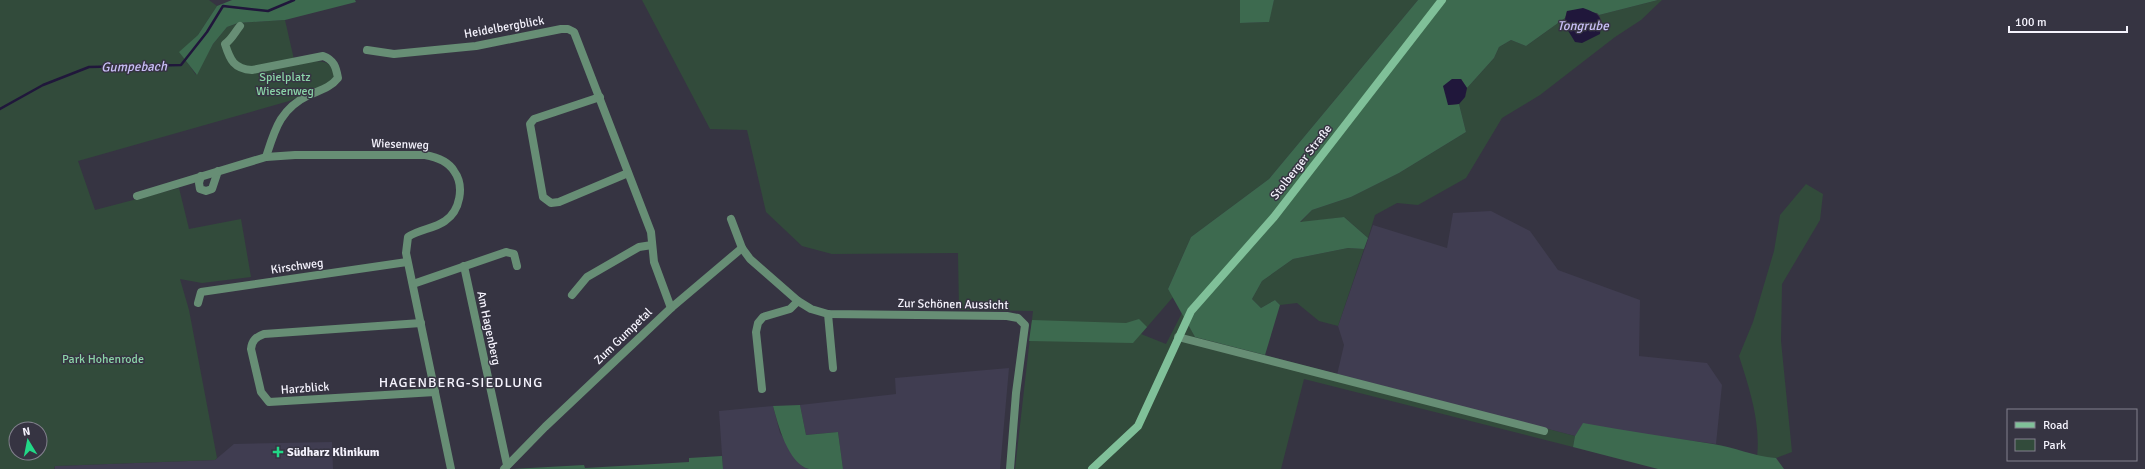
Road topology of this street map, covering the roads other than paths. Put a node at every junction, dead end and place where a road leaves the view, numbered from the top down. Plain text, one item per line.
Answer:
1 (1442, 0) edge
2 (240, 26) dead end
3 (368, 50) dead end
4 (600, 97) junction
5 (266, 157) junction
6 (218, 171) junction
7 (628, 172) junction
8 (201, 176) junction
9 (137, 196) dead end
10 (730, 219) dead end
11 (652, 245) junction
12 (742, 248) junction
13 (407, 262) junction
14 (464, 266) junction
15 (517, 266) dead end
16 (412, 284) junction
17 (572, 295) dead end
18 (798, 301) junction
19 (198, 303) dead end
20 (670, 308) junction
21 (828, 314) junction
22 (421, 323) junction
23 (1178, 337) junction
24 (833, 368) dead end
25 (762, 389) dead end
26 (435, 392) junction
27 (1544, 431) dead end
28 (506, 467) edge
29 (451, 469) edge
30 (1010, 469) edge
31 (1092, 469) edge

1 - 23 main road, Stolberger Straße
2 - 5 street
3 - 4 street, Heidelbergblick
4 - 7 street, Heidelbergblick
4 - 7 street
5 - 6 street, Wiesenweg
5 - 13 street, Wiesenweg
6 - 8 street, Wiesenweg
6 - 8 street
7 - 11 street, Heidelbergblick
8 - 9 street, Wiesenweg
10 - 12 street
11 - 17 street
11 - 20 street, Heidelbergblick
12 - 18 street, Zur Schönen Aussicht
12 - 20 street, Zum Gumpetal
13 - 16 street
13 - 19 street, Kirschweg
14 - 15 street
14 - 16 street
14 - 28 street, Am Hagenberg
16 - 22 street
18 - 21 street, Zur Schönen Aussicht
18 - 25 street
20 - 28 street, Zum Gumpetal
21 - 24 street
21 - 30 street, Zur Schönen Aussicht
22 - 26 street
22 - 26 street, Harzblick
23 - 27 street
23 - 31 main road, Stolberger Straße
26 - 29 street

